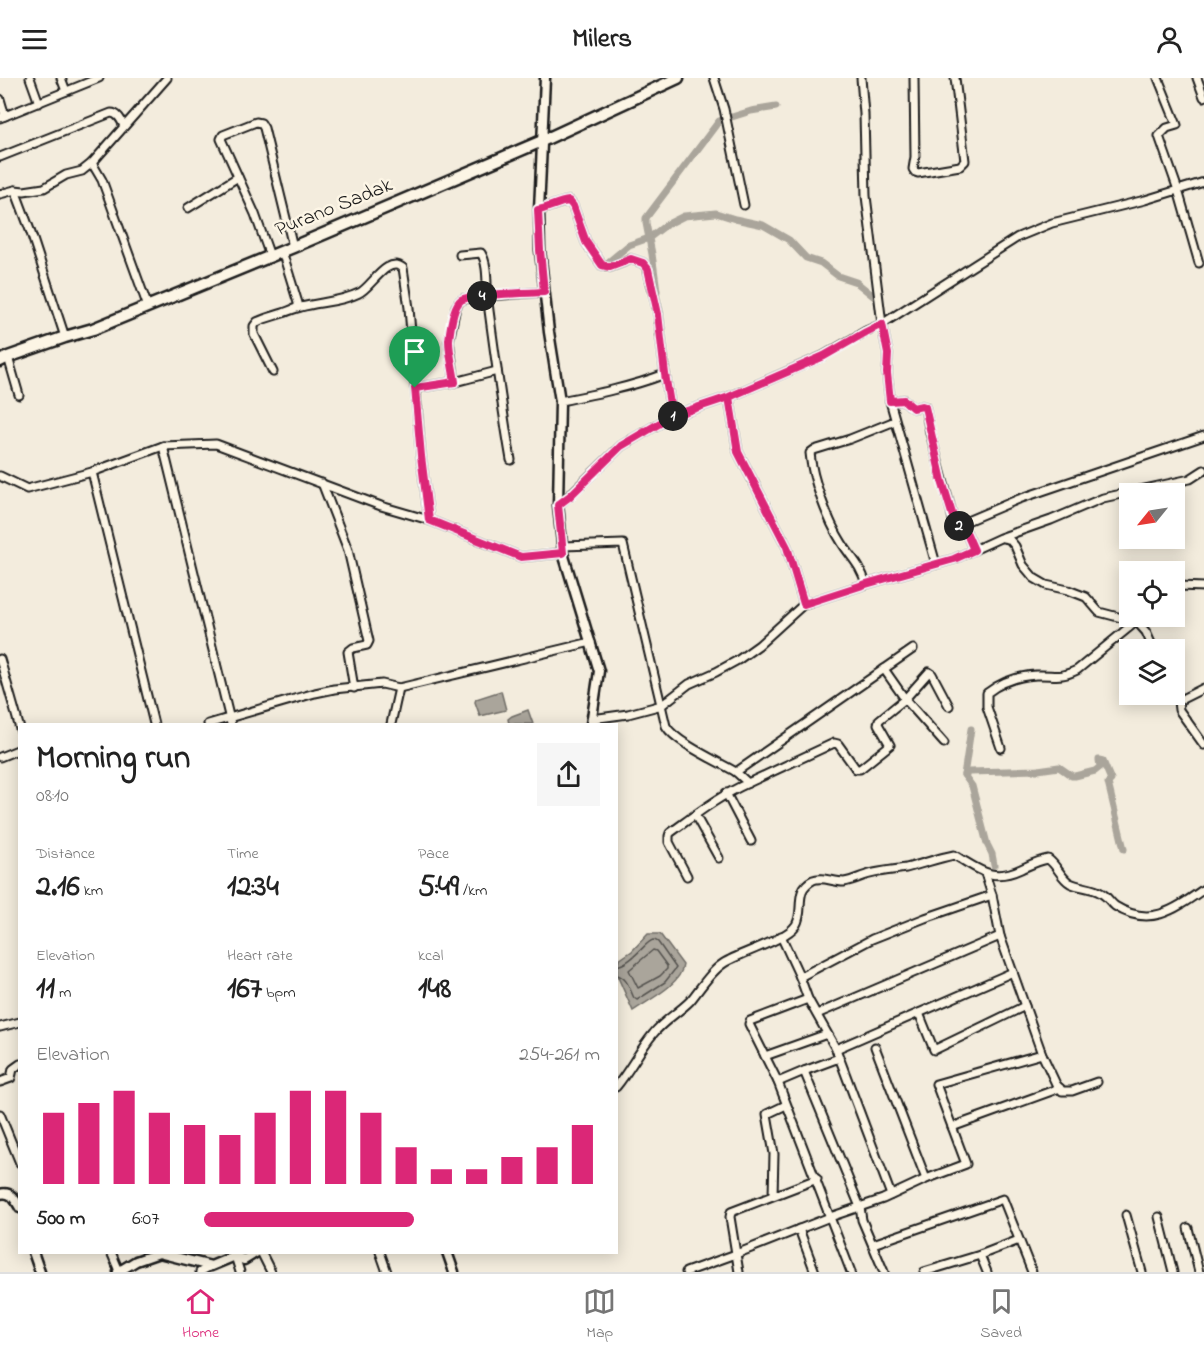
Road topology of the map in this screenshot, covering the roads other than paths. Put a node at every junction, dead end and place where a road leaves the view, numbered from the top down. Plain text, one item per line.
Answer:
1 (30, 78) edge
2 (61, 78) edge
3 (97, 78) edge
4 (167, 78) edge
5 (545, 78) edge
6 (678, 78) edge
7 (714, 78) edge
8 (861, 78) edge
9 (914, 78) edge
10 (955, 78) edge
11 (1158, 78) edge
12 (1197, 78) edge
13 (66, 91) junction
14 (1204, 97) edge
15 (0, 99) edge
16 (39, 103) junction
17 (3, 117) edge
18 (124, 126) junction
19 (542, 141) junction
20 (0, 157) edge
21 (92, 163) junction
22 (238, 177) junction
23 (1204, 182) edge
24 (15, 190) junction
25 (1178, 190) junction
26 (0, 194) edge
27 (744, 205) dead end
28 (188, 208) dead end
29 (538, 210) junction
30 (293, 247) junction
31 (282, 251) junction
32 (460, 255) dead end
33 (270, 256) junction
34 (1199, 263) dead end
35 (544, 292) junction
36 (487, 296) junction
37 (148, 307) junction
38 (298, 307) junction
39 (882, 324) junction
40 (64, 337) junction
41 (4, 359) edge
42 (497, 371) junction
43 (273, 372) dead end
44 (665, 374) junction
45 (455, 382) junction
46 (415, 388) junction
47 (19, 395) dead end
48 (729, 397) junction
49 (560, 401) junction
50 (890, 401) junction
51 (672, 416) junction
52 (895, 421) junction
53 (1204, 436) edge
54 (163, 446) junction
55 (511, 460) dead end
56 (1204, 470) edge
57 (92, 472) junction
58 (0, 476) edge
59 (322, 483) junction
60 (558, 505) junction
61 (429, 520) junction
62 (962, 530) junction
63 (1000, 538) junction
64 (563, 549) junction
65 (974, 550) junction
66 (936, 564) junction
67 (866, 584) junction
68 (1185, 586) edge
69 (1204, 587) edge
70 (804, 604) junction
71 (1119, 617) edge
72 (1131, 627) edge
73 (591, 642) junction
74 (913, 649) dead end
75 (0, 659) edge
76 (884, 669) junction
77 (354, 688) junction
78 (399, 688) junction
79 (1204, 688) edge
80 (1185, 695) edge
81 (905, 699) junction
82 (662, 705) junction
83 (1178, 705) edge
84 (949, 706) dead end
85 (230, 721) edge
86 (592, 722) edge
87 (18, 723) edge
88 (154, 723) edge
89 (391, 723) edge
90 (944, 743) dead end
91 (1204, 743) edge
92 (1001, 747) dead end
93 (18, 750) edge
94 (0, 757) edge
95 (736, 772) junction
96 (748, 783) junction
97 (726, 794) junction
98 (695, 815) junction
99 (751, 842) dead end
100 (719, 858) dead end
101 (985, 873) junction
102 (687, 876) dead end
103 (1204, 889) edge
104 (992, 895) junction
105 (781, 936) junction
106 (1000, 936) junction
107 (1013, 972) junction
108 (800, 977) junction
109 (808, 999) junction
110 (1025, 1006) junction
111 (920, 1013) junction
112 (817, 1014) junction
113 (18, 1023) edge
114 (0, 1028) edge
115 (828, 1034) junction
116 (875, 1047) dead end
117 (836, 1049) junction
118 (1042, 1054) junction
119 (765, 1056) junction
120 (839, 1058) junction
121 (18, 1066) edge
122 (804, 1071) junction
123 (778, 1082) junction
124 (1097, 1082) dead end
125 (0, 1083) edge
126 (618, 1085) edge
127 (1060, 1088) junction
128 (786, 1105) junction
129 (0, 1114) edge
130 (952, 1127) junction
131 (18, 1157) edge
132 (817, 1179) junction
133 (926, 1179) junction
134 (16, 1192) edge
135 (0, 1194) edge
136 (773, 1195) junction
137 (891, 1196) junction
138 (860, 1207) junction
139 (1126, 1215) dead end
140 (830, 1217) junction
141 (1159, 1217) dead end
142 (1188, 1228) dead end
143 (799, 1229) junction
144 (1019, 1240) junction
145 (873, 1244) junction
146 (34, 1254) edge
147 (112, 1254) edge
148 (156, 1254) edge
149 (163, 1254) edge
150 (255, 1254) edge
151 (260, 1254) edge
152 (381, 1254) edge
153 (448, 1254) edge
154 (736, 1254) junction
155 (235, 1256) junction
156 (980, 1256) junction
157 (211, 1266) junction
158 (40, 1272) edge
159 (119, 1272) edge
160 (200, 1272) edge
161 (240, 1272) edge
162 (271, 1272) edge
163 (387, 1272) edge
164 (454, 1272) edge
165 (687, 1272) edge
166 (739, 1272) edge
167 (815, 1272) edge
168 (851, 1272) edge
169 (884, 1272) edge
170 (924, 1272) edge
171 (987, 1272) edge
172 (1032, 1272) edge
173 (1142, 1272) edge
174 (1173, 1272) edge
175 (1199, 1272) edge

1 - 16 street
2 - 13 street
3 - 13 street
4 - 18 street
5 - 19 street
6 - 19 main road, Purano Sadak
7 - 27 street
8 - 39 street
9 - 10 street
11 - 25 street
12 - 14 street
13 - 16 street
15 - 17 street
16 - 17 street
18 - 20 street
18 - 21 street
19 - 29 street
19 - 30 main road, Purano Sadak
21 - 24 street
21 - 37 street
22 - 28 street
22 - 30 street
22 - 33 street
23 - 25 street
24 - 26 street
24 - 40 street
25 - 34 street
25 - 39 street
29 - 35 street
29 - 44 street
30 - 31 main road, Purano Sadak
31 - 33 main road, Purano Sadak
31 - 38 street
32 - 36 street
33 - 37 main road, Purano Sadak
35 - 36 street
35 - 49 street
36 - 42 street
36 - 45 street
37 - 40 main road, Purano Sadak
38 - 43 street
38 - 46 street
39 - 48 street
39 - 50 street
40 - 41 main road, Purano Sadak
41 - 47 street
42 - 45 street
42 - 55 street
44 - 49 street
44 - 51 street
45 - 46 street
46 - 61 street
48 - 51 street
48 - 70 street
49 - 60 street
50 - 52 street
50 - 62 street
51 - 60 street
52 - 66 street
52 - 67 street
53 - 62 street
54 - 57 street
54 - 59 street
54 - 85 street
56 - 63 street
57 - 58 street
57 - 88 street
59 - 61 street
59 - 77 street
60 - 64 street
61 - 64 street
62 - 65 street
63 - 65 street
63 - 71 street
64 - 73 street
64 - 82 street
65 - 66 street
66 - 67 street
67 - 70 street
68 - 69 street
70 - 82 street
72 - 92 street
73 - 78 street
73 - 86 street
74 - 76 street
75 - 87 street
76 - 81 street
76 - 95 street
77 - 78 street
77 - 85 street
78 - 89 street
79 - 80 street
81 - 84 street
81 - 90 street
81 - 96 street
82 - 86 street
82 - 95 street
83 - 91 street
93 - 94 street
95 - 96 street
96 - 97 street
97 - 98 street
97 - 99 street
98 - 100 street
98 - 102 street
101 - 103 street
101 - 104 street
101 - 105 street
104 - 106 street
104 - 108 street
105 - 108 street
105 - 126 street
106 - 107 street
106 - 112 street
107 - 110 street
107 - 111 street
108 - 109 street
109 - 112 street
109 - 119 street
110 - 111 street
110 - 118 street
111 - 117 street
112 - 115 street
113 - 114 street
115 - 117 street
115 - 119 street
116 - 133 street
117 - 120 street
118 - 127 street
118 - 130 street
119 - 123 street
120 - 122 street
120 - 137 street
121 - 125 street
122 - 123 street
122 - 138 street
123 - 128 street
124 - 127 street
127 - 130 street
128 - 132 street
128 - 136 street
129 - 131 street
130 - 133 street
132 - 136 street
132 - 140 street
133 - 137 street
134 - 135 street
136 - 154 street
137 - 138 street
138 - 140 street
138 - 145 street
139 - 173 street
140 - 143 street
140 - 168 street
141 - 174 street
142 - 175 street
143 - 154 street
143 - 167 street
144 - 145 street
144 - 156 street
144 - 172 street
145 - 169 street
146 - 158 street
147 - 159 street
148 - 159 street
149 - 157 street
150 - 155 street
151 - 162 street
152 - 163 street
153 - 164 street
154 - 165 street
154 - 166 street
155 - 157 street
155 - 161 street
156 - 170 street
156 - 171 street
157 - 160 street

